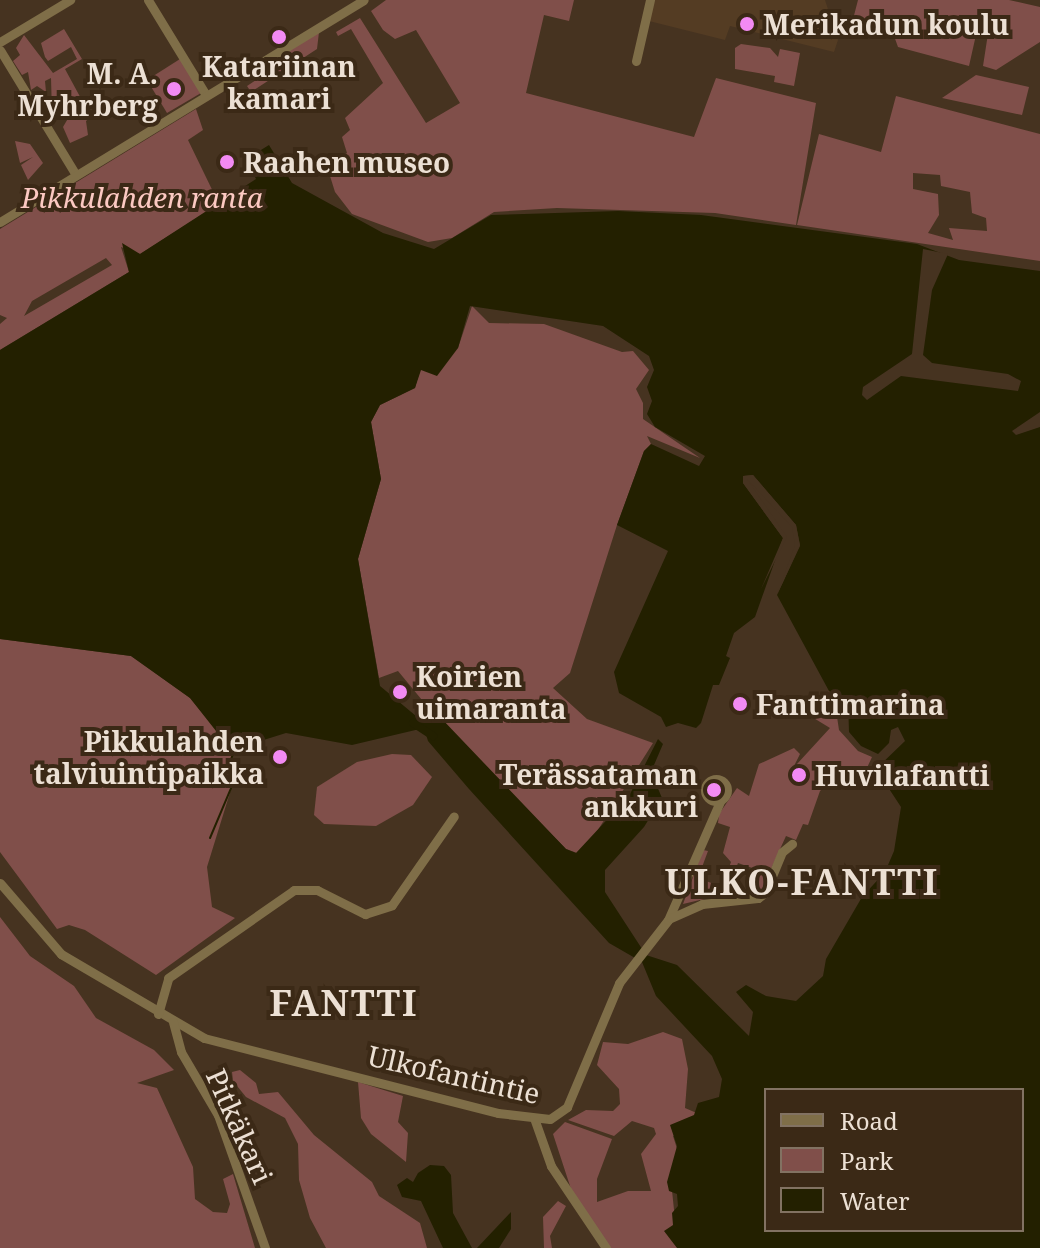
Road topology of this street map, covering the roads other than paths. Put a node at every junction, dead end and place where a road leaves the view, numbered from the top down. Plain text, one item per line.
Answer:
1 (70, 0) edge
2 (148, 0) edge
3 (361, 0) edge
4 (650, 0) edge
5 (0, 42) edge
6 (0, 50) edge
7 (636, 61) dead end
8 (206, 95) junction
9 (76, 175) junction
10 (0, 222) edge
11 (709, 797) junction
12 (721, 799) junction
13 (454, 816) dead end
14 (711, 821) junction
15 (792, 844) dead end
16 (0, 883) edge
17 (668, 920) junction
18 (158, 1014) junction
19 (173, 1022) junction
20 (534, 1118) junction
21 (265, 1248) edge
22 (606, 1248) edge

1 - 5 street
2 - 8 street
3 - 8 street
4 - 7 street
6 - 9 street
8 - 9 street
9 - 10 street
11 - 12 street
11 - 12 street
11 - 14 street, Ulkofantintie
12 - 14 street, Ulkofantintie
13 - 18 street
14 - 17 street, Ulkofantintie
15 - 17 street
16 - 18 street, Ulkofantintie
17 - 20 street, Ulkofantintie
18 - 19 street, Ulkofantintie
19 - 20 street, Ulkofantintie
19 - 21 street, Pitkäkari
20 - 22 street

